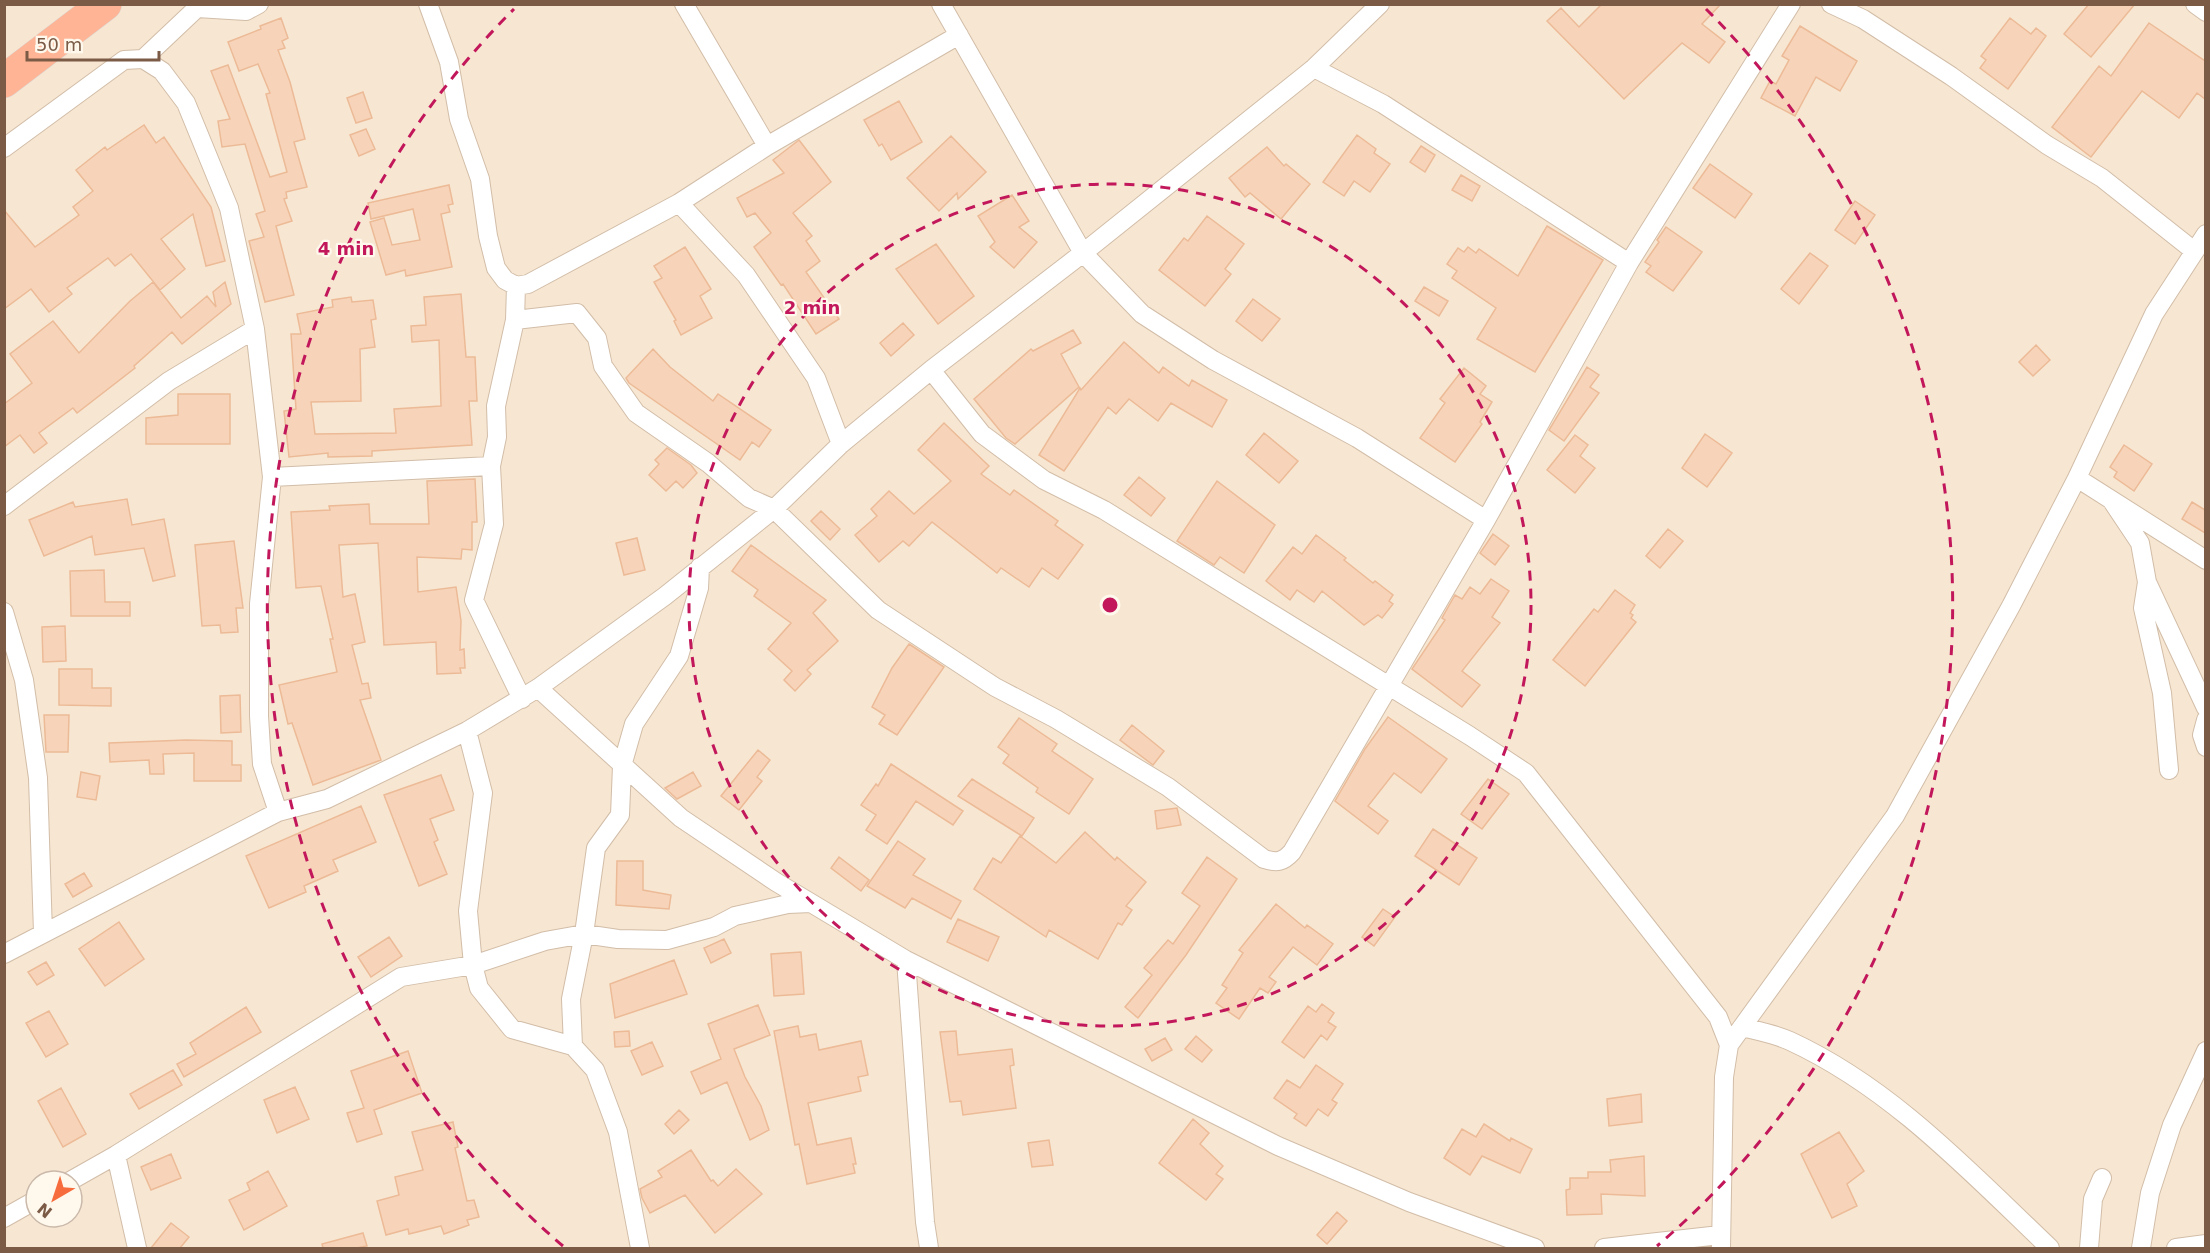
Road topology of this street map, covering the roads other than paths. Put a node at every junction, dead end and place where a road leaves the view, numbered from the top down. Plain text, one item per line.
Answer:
1 (105, 4) edge
2 (260, 4) edge
3 (428, 4) edge
4 (684, 4) edge
5 (940, 4) edge
6 (1380, 4) edge
7 (1791, 4) edge
8 (1831, 4) edge
9 (2195, 4) edge
10 (200, 6) edge
11 (2205, 12) edge
12 (959, 35) junction
13 (143, 59) junction
14 (1314, 68) junction
15 (4, 81) edge
16 (766, 146) junction
17 (4, 148) edge
18 (679, 203) junction
19 (2205, 234) edge
20 (2193, 250) junction
21 (1083, 253) junction
22 (1629, 263) junction
23 (516, 286) junction
24 (515, 320) junction
25 (255, 329) junction
26 (931, 370) junction
27 (841, 444) junction
28 (491, 466) junction
29 (272, 477) junction
30 (2077, 478) junction
31 (2112, 501) junction
32 (4, 506) edge
33 (774, 508) junction
34 (1486, 520) junction
35 (2205, 560) edge
36 (700, 567) junction
37 (2147, 582) junction
38 (4, 612) edge
39 (1388, 686) junction
40 (538, 688) junction
41 (522, 699) junction
42 (2205, 708) edge
43 (2205, 720) edge
44 (467, 731) junction
45 (2205, 747) edge
46 (622, 766) junction
47 (2169, 770) dead end
48 (278, 812) junction
49 (811, 903) junction
50 (43, 933) junction
51 (584, 934) junction
52 (4, 954) edge
53 (906, 960) junction
54 (473, 965) junction
55 (1742, 1027) junction
56 (1729, 1045) junction
57 (573, 1046) junction
58 (2205, 1051) edge
59 (116, 1155) junction
60 (84, 1173) edge
61 (2102, 1178) dead end
62 (24, 1207) edge
63 (4, 1218) edge
64 (1721, 1242) edge
65 (2205, 1244) edge
66 (137, 1248) edge
67 (640, 1248) edge
68 (929, 1248) edge
69 (1535, 1248) edge
70 (1604, 1248) edge
71 (2050, 1248) edge
72 (2089, 1248) edge
73 (2141, 1248) edge
74 (2176, 1248) edge

1 - 15 highway
2 - 10 street
3 - 23 street
4 - 16 street
5 - 12 street
6 - 14 street
7 - 22 street
8 - 20 street
9 - 11 street
10 - 13 street
12 - 16 street
12 - 21 street
13 - 17 street
13 - 25 street
14 - 21 street
14 - 22 street
16 - 18 street
18 - 23 street
18 - 27 street
19 - 20 street
20 - 30 street
21 - 26 street
21 - 34 street
22 - 34 street
23 - 24 street
24 - 28 street
24 - 33 street
25 - 29 street
25 - 32 street
26 - 27 street
26 - 39 street
27 - 33 street
28 - 29 street
28 - 41 street
29 - 48 street
30 - 31 street
30 - 55 street
31 - 35 street
31 - 37 street
33 - 36 street
33 - 39 street
34 - 39 street
36 - 40 street
36 - 46 street
37 - 42 street
37 - 47 street
38 - 50 street
39 - 56 street
40 - 41 street
40 - 46 street
41 - 44 street
43 - 45 street
44 - 48 street
44 - 54 street
46 - 49 street
46 - 51 street
48 - 50 street
49 - 51 street
49 - 53 street
50 - 52 street
51 - 54 street
51 - 57 street
53 - 68 street
53 - 69 street
54 - 57 street
54 - 59 street
55 - 56 street
55 - 71 street
56 - 64 street
57 - 67 street
58 - 73 street
59 - 60 street
59 - 66 street
61 - 72 street
62 - 63 street
64 - 70 street
65 - 74 street

